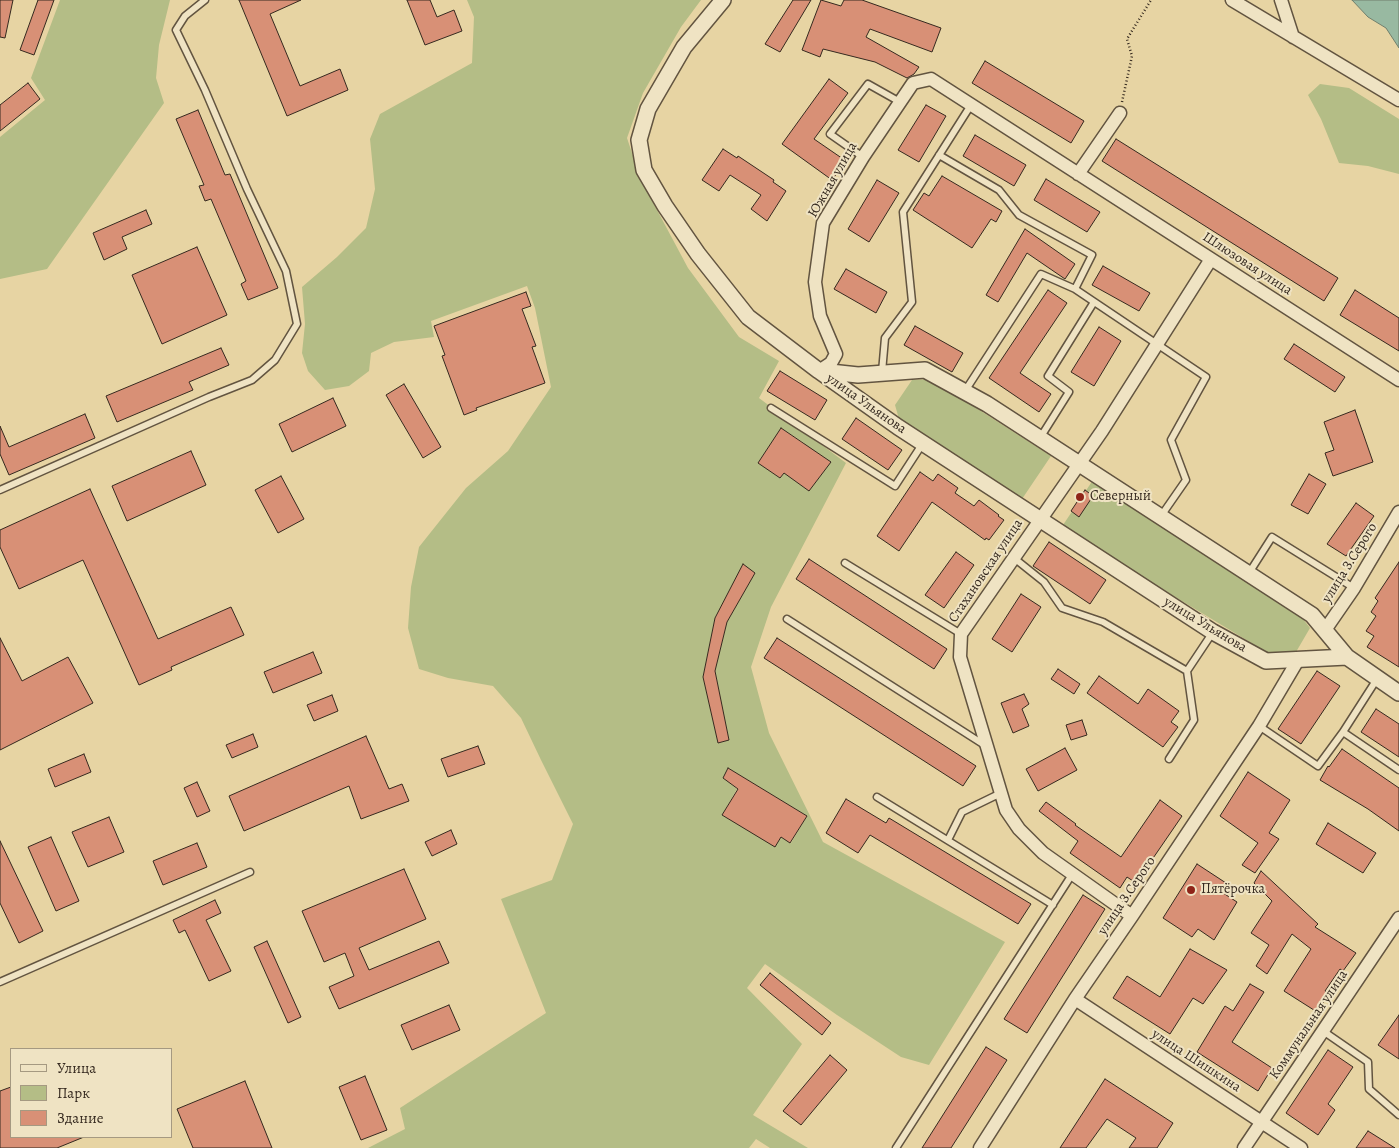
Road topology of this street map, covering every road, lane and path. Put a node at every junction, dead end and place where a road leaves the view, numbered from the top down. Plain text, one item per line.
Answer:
1 (205, 0) edge
2 (723, 0) edge
3 (1151, 0) edge
4 (1232, 0) edge
5 (1281, 0) edge
6 (1294, 37) junction
7 (931, 79) joint
8 (1399, 100) edge
9 (900, 102) junction
10 (971, 105) junction
11 (1120, 113) joint
12 (939, 155) junction
13 (863, 157) junction
14 (1078, 174) junction
15 (1211, 259) junction
16 (1076, 289) junction
17 (1094, 302) junction
18 (1156, 345) junction
19 (819, 371) junction
20 (882, 373) junction
21 (1399, 380) edge
22 (965, 391) junction
23 (771, 408) dead end
24 (1040, 438) junction
25 (922, 443) junction
26 (1078, 463) junction
27 (0, 490) edge
28 (1399, 512) edge
29 (1161, 516) junction
30 (1039, 520) junction
31 (1014, 558) junction
32 (845, 563) dead end
33 (1249, 574) junction
34 (1354, 588) junction
35 (787, 619) dead end
36 (1325, 630) junction
37 (1213, 632) junction
38 (961, 634) junction
39 (1347, 657) junction
40 (1298, 660) junction
41 (1187, 671) junction
42 (1376, 679) junction
43 (1399, 693) edge
44 (1259, 726) junction
45 (1343, 732) junction
46 (987, 747) junction
47 (1169, 759) dead end
48 (1399, 770) edge
49 (1001, 793) junction
50 (878, 796) dead end
51 (948, 840) junction
52 (250, 872) dead end
53 (1073, 874) junction
54 (1053, 905) junction
55 (1132, 916) junction
56 (1399, 918) edge
57 (0, 982) edge
58 (1074, 999) junction
59 (1322, 1031) junction
60 (1399, 1115) edge
61 (1261, 1122) junction
62 (896, 1148) edge
63 (980, 1148) edge
64 (1244, 1148) edge
65 (1301, 1148) edge

1 - 27 lane
2 - 19 street
3 - 11 path
4 - 6 street
5 - 6 street
6 - 8 street
7 - 9 street, Южная улица
7 - 10 street, Шлюзовая улица
9 - 13 street, Южная улица
9 - 13 lane
10 - 12 lane
10 - 14 street, Шлюзовая улица
11 - 14 street
12 - 16 lane
12 - 20 lane
13 - 19 street, Южная улица
14 - 15 street, Шлюзовая улица
15 - 18 street, Стахановская улица
15 - 21 street, Шлюзовая улица
16 - 17 lane
16 - 22 lane
17 - 18 lane
17 - 24 lane
18 - 26 street, Стахановская улица
18 - 29 lane
19 - 20 street, улица Ульянова
19 - 25 street, улица Ульянова
20 - 22 street, улица Ульянова
22 - 24 street, улица Ульянова
23 - 25 lane
24 - 26 street, улица Ульянова
25 - 30 street, улица Ульянова
26 - 29 street, улица Ульянова
26 - 30 street, Стахановская улица
28 - 34 street, улица З.Серого
29 - 33 street, улица Ульянова
30 - 31 street, Стахановская улица
30 - 37 street, улица Ульянова
31 - 38 street, Стахановская улица
31 - 41 lane
32 - 38 lane
33 - 34 lane
33 - 36 street, улица Ульянова
34 - 36 street, улица З.Серого
35 - 46 lane
36 - 39 street, улица Ульянова
37 - 40 street, улица Ульянова
37 - 41 lane
38 - 46 street, Стахановская улица
39 - 40 street, улица Ульянова
39 - 42 street, улица Ульянова
40 - 44 street, улица З.Серого
41 - 47 lane
42 - 43 street, улица Ульянова
42 - 45 lane
44 - 45 lane
44 - 55 street, улица З.Серого
45 - 48 lane
46 - 49 street, Стахановская улица
49 - 51 lane
49 - 53 street, Стахановская улица
50 - 51 lane
51 - 54 lane
52 - 57 lane
53 - 54 lane
53 - 55 street, Стахановская улица
54 - 62 lane
55 - 58 street, улица З.Серого
56 - 59 street, Коммунальная улица
58 - 61 street, улица Шишкина
58 - 63 street, улица З.Серого
59 - 60 lane
59 - 61 street, Коммунальная улица
61 - 64 street, Коммунальная улица
61 - 65 street, улица Шишкина

